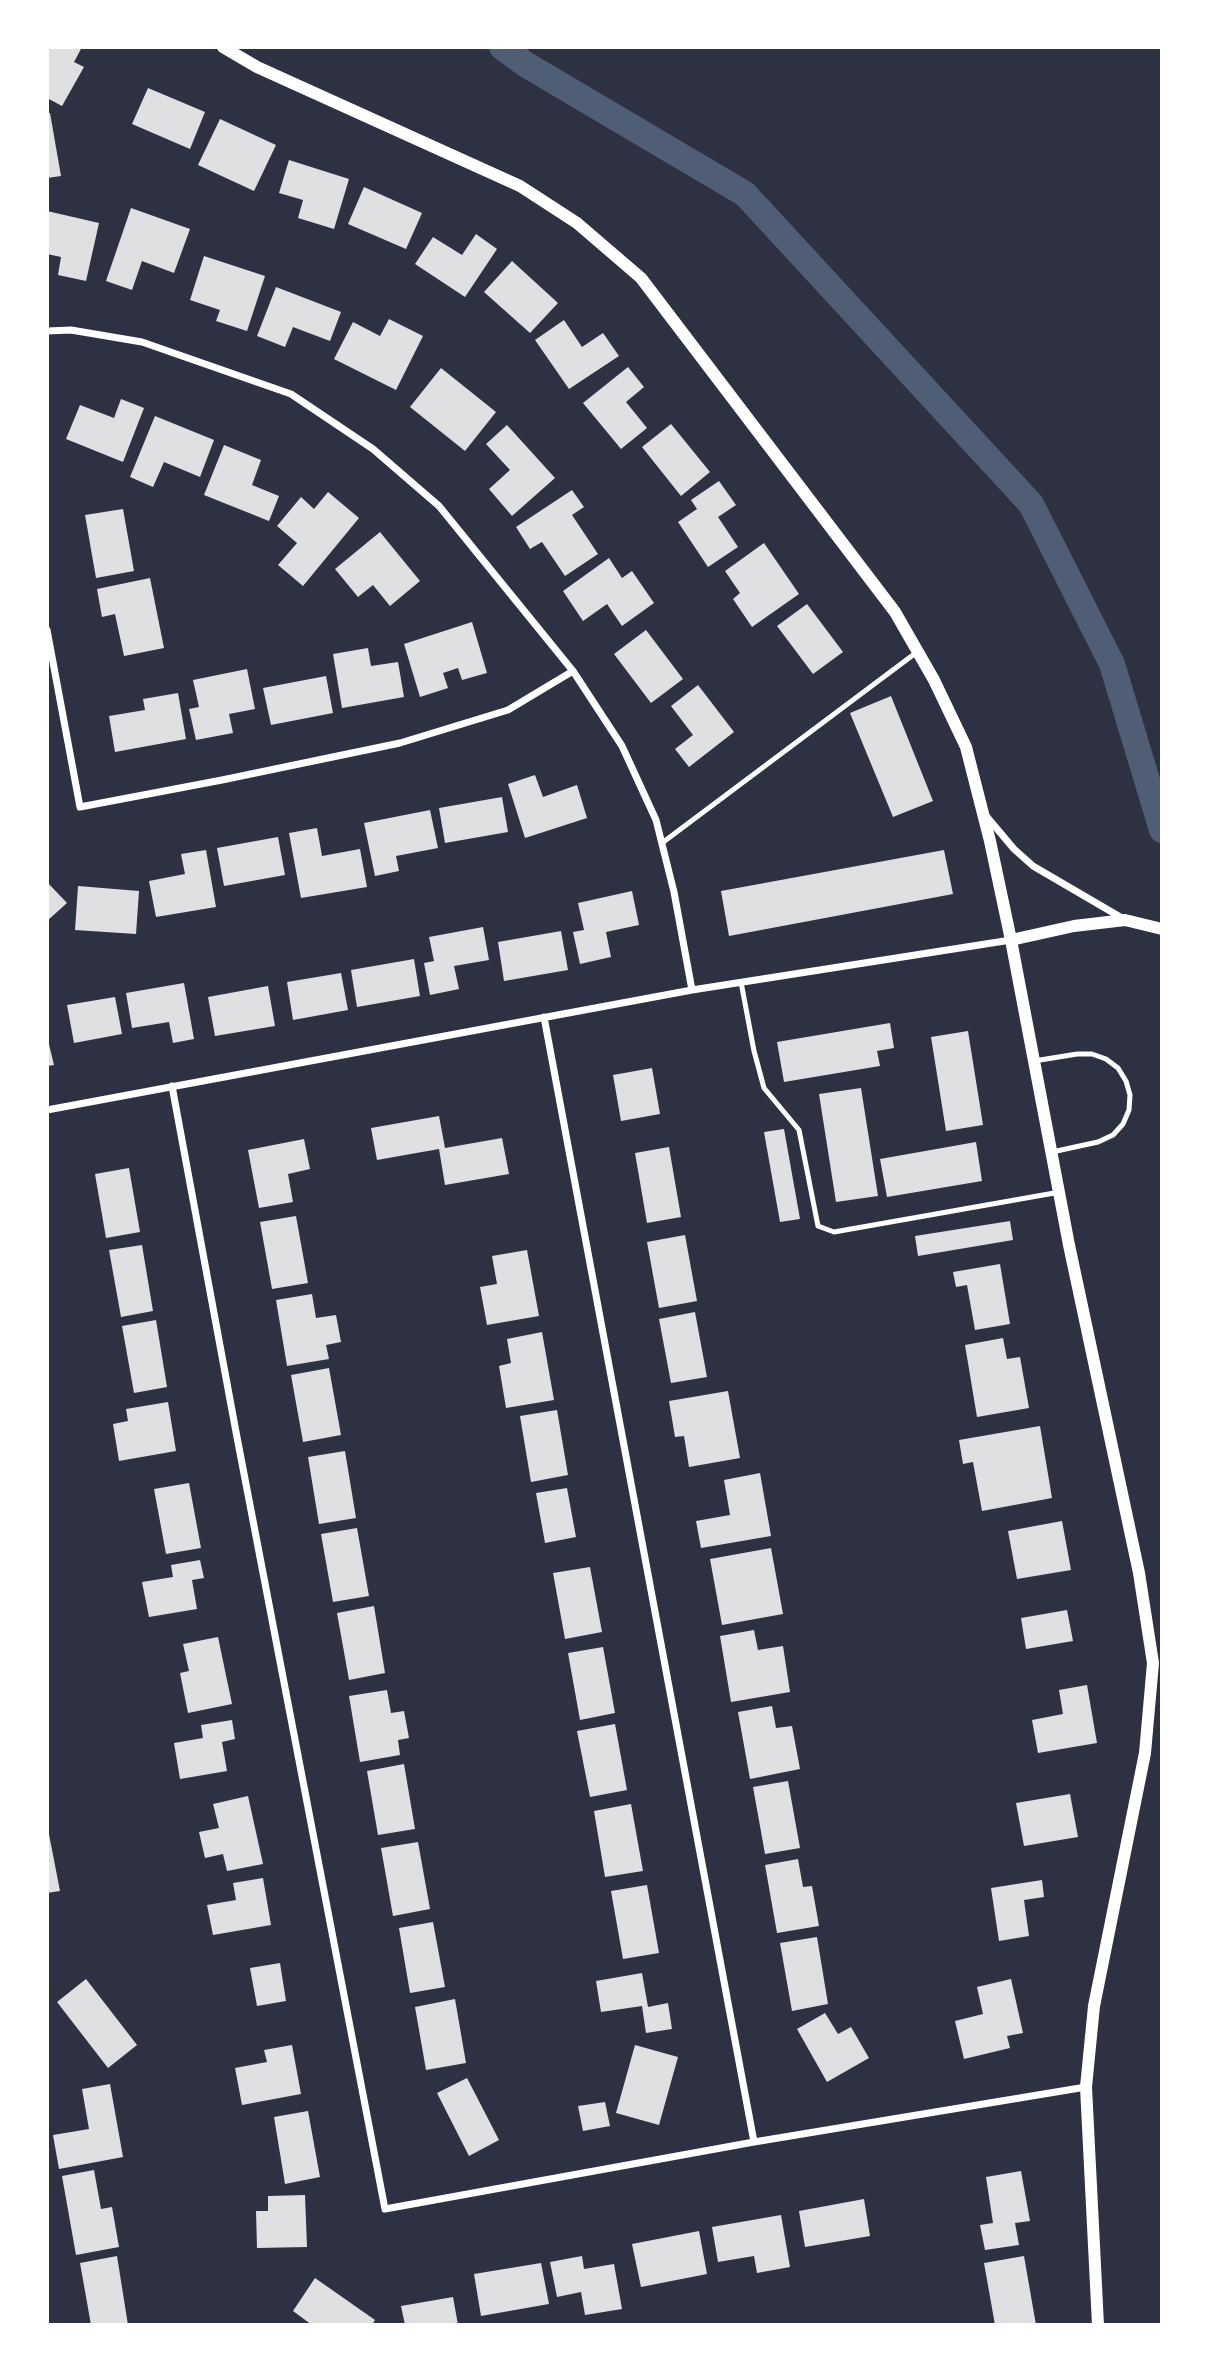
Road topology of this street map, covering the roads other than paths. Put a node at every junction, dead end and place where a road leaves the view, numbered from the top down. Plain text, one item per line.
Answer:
1 (223, 47) edge
2 (47, 331) edge
3 (47, 630) edge
4 (918, 651) junction
5 (573, 671) junction
6 (984, 813) junction
7 (662, 843) junction
8 (1125, 920) junction
9 (1162, 929) edge
10 (1011, 940) junction
11 (741, 982) junction
12 (692, 990) junction
13 (544, 1017) junction
14 (1034, 1062) junction
15 (172, 1086) junction
16 (47, 1110) edge
17 (1052, 1152) junction
18 (1060, 1192) junction
19 (1086, 2087) junction
20 (754, 2142) junction
21 (1098, 2325) edge

1 - 4 street
2 - 5 street
3 - 5 street
4 - 6 street
4 - 7 lane
5 - 7 street
6 - 8 street
6 - 10 street
7 - 12 street
8 - 9 street
8 - 10 street
10 - 11 street
10 - 14 street
11 - 12 street
11 - 18 lane
12 - 13 street
13 - 15 street
13 - 20 street
14 - 17 street
14 - 17 lane
15 - 16 street
15 - 20 street
17 - 18 street
18 - 19 street
19 - 20 street
19 - 21 street

